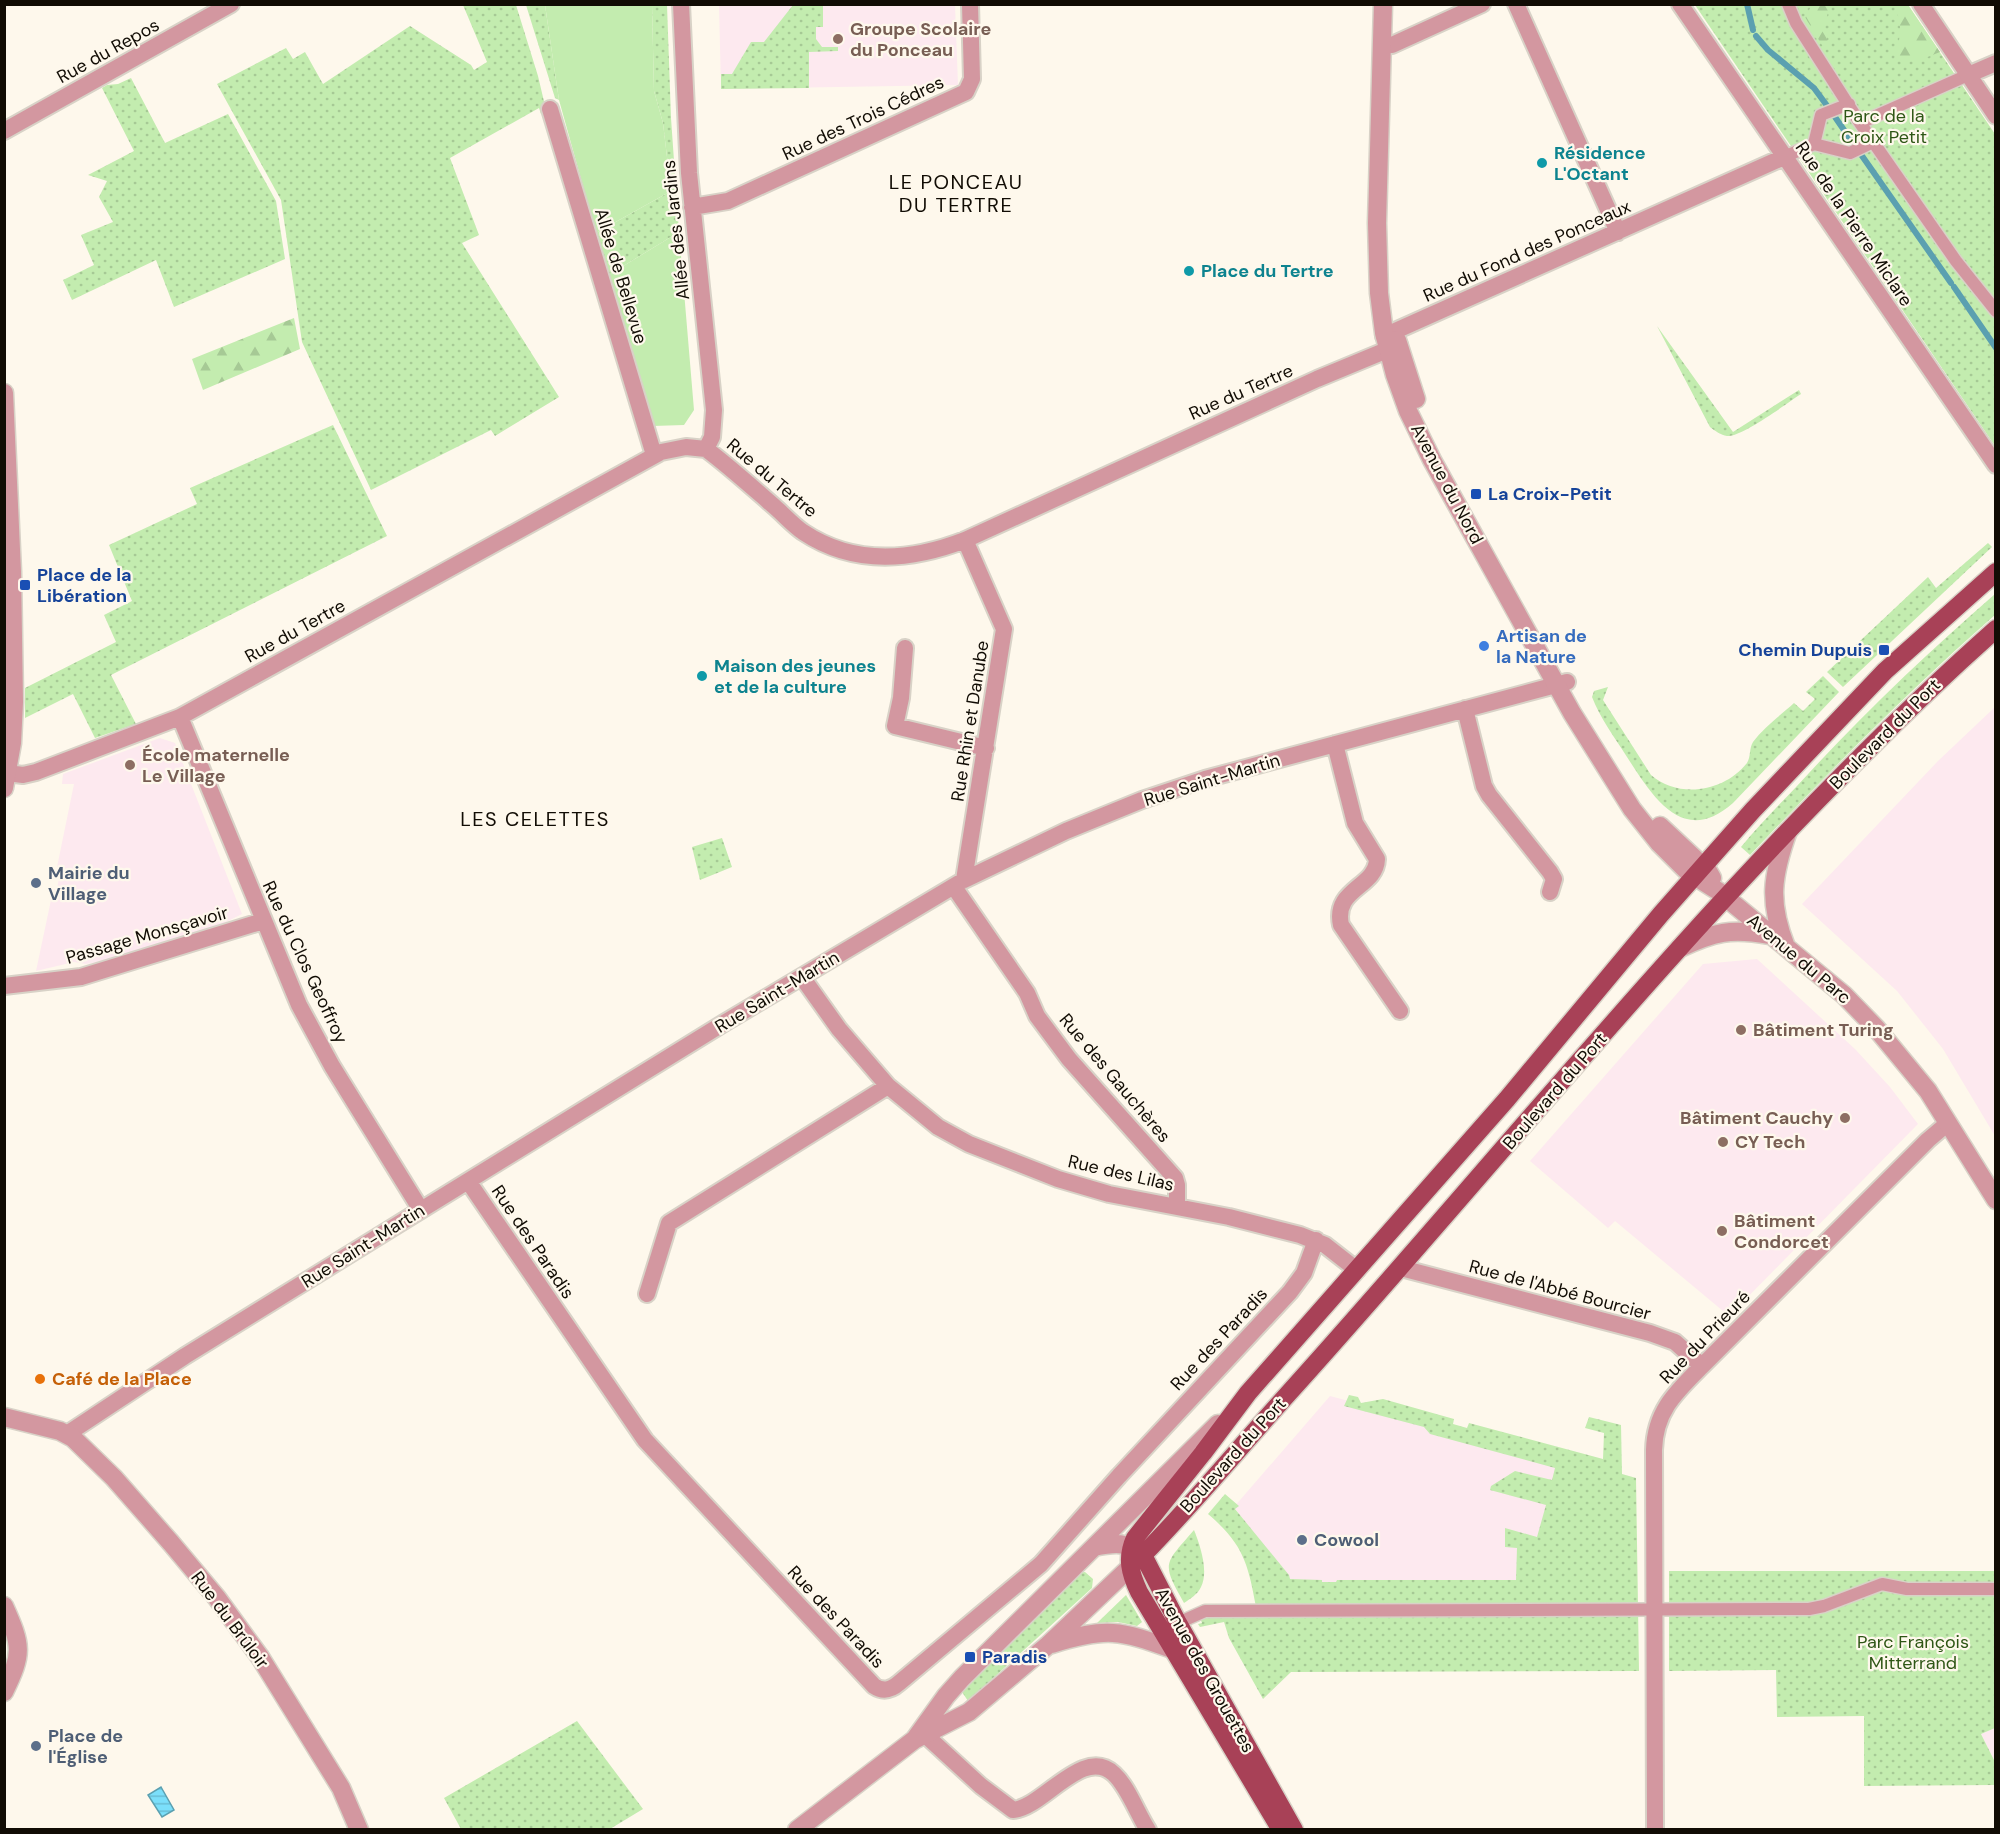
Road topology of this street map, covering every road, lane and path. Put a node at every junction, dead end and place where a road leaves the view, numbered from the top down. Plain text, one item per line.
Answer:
1 (231, 4) edge
2 (681, 4) edge
3 (970, 4) edge
4 (1383, 4) edge
5 (1394, 4) edge
6 (1482, 4) edge
7 (1516, 4) edge
8 (1680, 4) edge
9 (1788, 4) edge
10 (1921, 4) edge
11 (1392, 45) junction
12 (1995, 63) edge
13 (1968, 75) junction
14 (1849, 104) junction
15 (550, 109) dead end
16 (1995, 116) edge
17 (1860, 123) junction
18 (4, 130) edge
19 (1874, 141) junction
20 (1814, 144) junction
21 (1784, 157) junction
22 (692, 207) junction
23 (1618, 232) junction
24 (1995, 311) edge
25 (1392, 340) junction
26 (4, 393) edge
27 (706, 449) junction
28 (654, 455) junction
29 (1995, 465) edge
30 (965, 540) junction
31 (1995, 572) edge
32 (1995, 629) edge
33 (906, 648) dead end
34 (9, 659) edge
35 (1562, 683) junction
36 (1465, 709) junction
37 (180, 717) junction
38 (1335, 744) junction
39 (986, 748) junction
40 (6, 781) edge
41 (1788, 831) junction
42 (1699, 872) junction
43 (959, 883) junction
44 (1550, 892) dead end
45 (1721, 894) junction
46 (263, 921) junction
47 (1769, 935) junction
48 (1680, 948) junction
49 (1787, 948) junction
50 (802, 977) junction
51 (4, 987) edge
52 (1400, 1011) dead end
53 (888, 1086) junction
54 (1948, 1123) junction
55 (468, 1181) junction
56 (1995, 1200) edge
57 (1177, 1206) junction
58 (421, 1210) junction
59 (1316, 1240) junction
60 (1401, 1268) junction
61 (1357, 1270) junction
62 (647, 1294) dead end
63 (1702, 1366) junction
64 (1248, 1393) junction
65 (4, 1417) edge
66 (59, 1432) junction
67 (1094, 1547) junction
68 (1134, 1556) junction
69 (1995, 1589) edge
70 (4, 1606) edge
71 (1654, 1610) junction
72 (1182, 1616) junction
73 (1048, 1645) junction
74 (1172, 1648) junction
75 (4, 1692) edge
76 (920, 1736) junction
77 (359, 1830) edge
78 (797, 1830) edge
79 (1148, 1830) edge
80 (1281, 1830) edge
81 (1294, 1830) edge
82 (1655, 1830) edge

1 - 18 street, Rue du Repos
2 - 22 street, Allée des Jardins
3 - 22 street, Rue des Trois Cédres
4 - 25 street, Avenue du Nord
5 - 11 street, Avenue du Nord
6 - 11 street
7 - 23 street
8 - 21 street, Rue de la Pierre Miclare
9 - 14 street
10 - 13 street
11 - 25 street, Avenue du Nord
12 - 13 street
13 - 16 street
13 - 17 street
14 - 17 street
14 - 20 street
15 - 28 street, Allée de Bellevue
17 - 19 street
19 - 20 street
19 - 24 street
20 - 21 street
21 - 23 street, Rue du Fond des Ponceaux
21 - 29 street, Rue de la Pierre Miclare
22 - 27 street, Allée des Jardins
23 - 25 street, Rue du Fond des Ponceaux
25 - 30 street, Rue du Tertre
25 - 35 street, Avenue du Nord
26 - 34 street
27 - 28 street, Rue du Tertre
27 - 30 street, Rue du Tertre
28 - 37 street, Rue du Tertre
30 - 39 street, Rue Rhin et Danube
31 - 42 main road, Boulevard du Port
32 - 41 main road, Boulevard du Port
33 - 39 street
34 - 40 street
35 - 36 street, Rue Saint-Martin
35 - 42 street, Avenue du Nord
36 - 38 street, Rue Saint-Martin
36 - 44 street
37 - 40 street, Rue du Tertre
37 - 46 street, Rue du Clos Geoffroy
38 - 43 street, Rue Saint-Martin
38 - 52 street
39 - 43 street, Rue Rhin et Danube
41 - 45 main road, Boulevard du Port
41 - 49 street
42 - 45 street, Avenue du Nord
42 - 61 main road, Boulevard du Port
43 - 50 street, Rue Saint-Martin
43 - 57 street, Rue des Gauchères
45 - 47 street, Avenue du Parc
45 - 48 main road, Boulevard du Port
46 - 51 street, Passage Monsçavoir
46 - 58 street, Rue du Clos Geoffroy
47 - 48 street
47 - 49 street, Avenue du Parc
48 - 60 main road, Boulevard du Port
49 - 54 street, Avenue du Parc
50 - 53 street, Rue des Lilas
50 - 55 street, Rue Saint-Martin
53 - 57 street, Rue des Lilas
53 - 62 street
54 - 56 street, Avenue du Parc
54 - 63 street, Rue du Prieuré
55 - 58 street, Rue Saint-Martin
55 - 59 street, Rue des Paradis
57 - 59 street, Rue des Lilas
58 - 66 street, Rue Saint-Martin
59 - 61 street, Rue des Lilas
60 - 63 street, Rue de l'Abbé Bourcier
60 - 68 main road, Boulevard du Port
61 - 64 main road, Boulevard du Port
63 - 71 street, Rue du Prieuré
64 - 67 street, Boulevard du Port
64 - 68 main road, Boulevard du Port
65 - 66 street
66 - 77 street, Rue du Brûloir
67 - 68 street
67 - 76 street, Boulevard du Port
68 - 72 main road, Avenue des Grouettes
68 - 73 street, Boulevard du Port
68 - 74 main road, Avenue des Grouettes
69 - 71 street
70 - 75 street
71 - 72 street
71 - 82 street, Rue du Prieuré
72 - 81 main road, Avenue des Grouettes
73 - 74 street, Avenue des Grouettes
73 - 76 street, Boulevard du Port
74 - 80 main road, Avenue des Grouettes
76 - 78 street, Boulevard du Port
76 - 79 street

